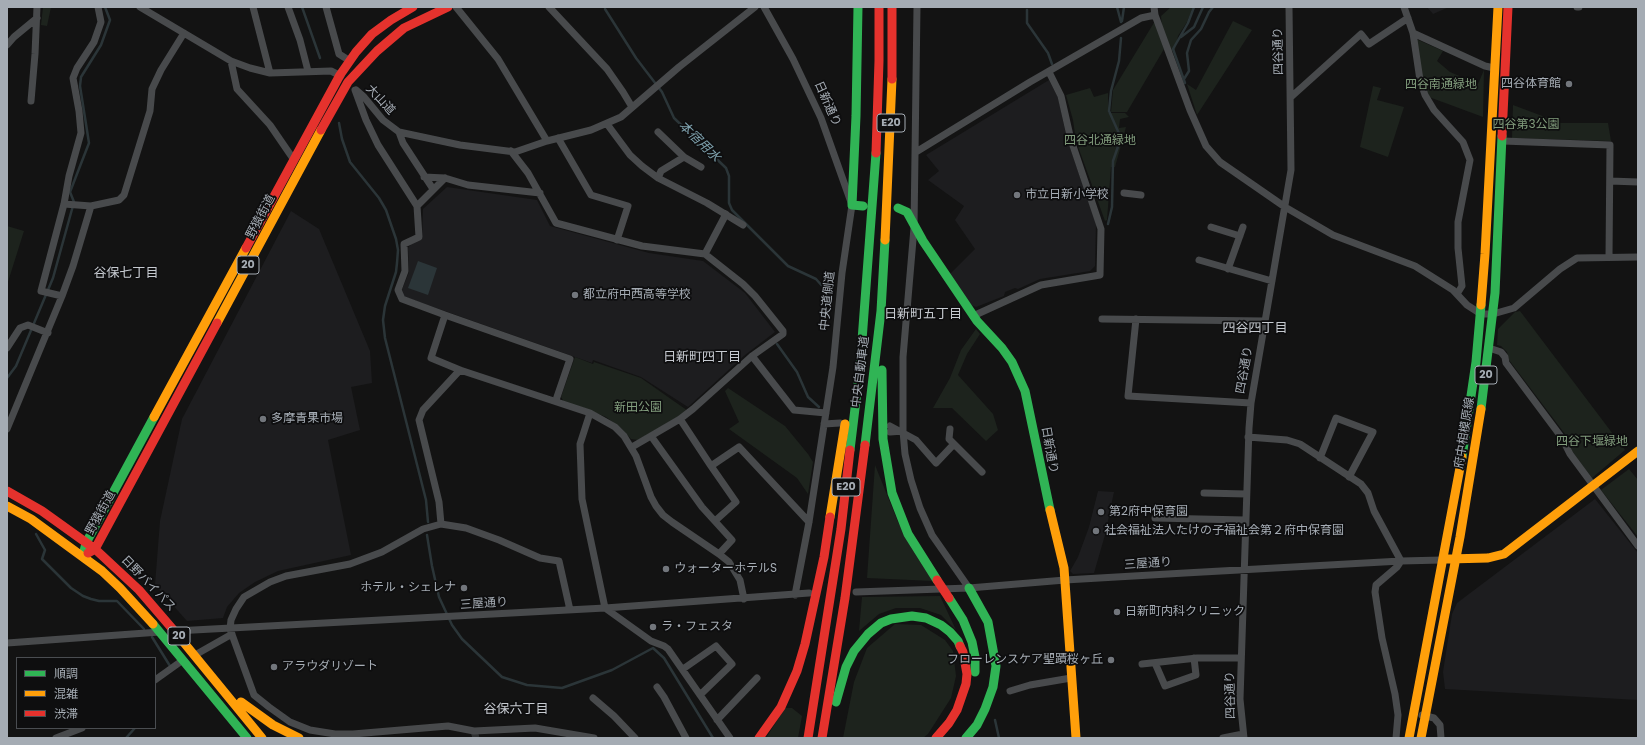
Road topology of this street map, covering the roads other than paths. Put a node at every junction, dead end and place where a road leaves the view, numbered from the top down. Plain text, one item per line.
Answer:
1 (37, 7) edge
2 (98, 7) edge
3 (140, 7) edge
4 (253, 7) edge
5 (288, 7) edge
6 (326, 7) edge
7 (412, 7) edge
8 (448, 7) edge
9 (456, 7) edge
10 (549, 7) edge
11 (755, 7) edge
12 (764, 7) edge
13 (858, 7) edge
14 (879, 7) edge
15 (892, 7) edge
16 (917, 7) edge
17 (1289, 7) edge
18 (1404, 7) edge
19 (1498, 7) edge
20 (1508, 7) edge
21 (1155, 11) edge
22 (37, 18) junction
23 (1408, 18) junction
24 (416, 21) junction
25 (184, 33) junction
26 (1413, 33) junction
27 (7, 44) edge
28 (231, 61) junction
29 (350, 61) junction
30 (1494, 68) junction
31 (308, 71) junction
32 (1049, 72) junction
33 (270, 73) junction
34 (340, 75) junction
35 (348, 82) junction
36 (355, 90) junction
37 (1291, 96) junction
38 (31, 101) dead end
39 (632, 107) junction
40 (607, 124) junction
41 (399, 132) junction
42 (658, 132) dead end
43 (558, 138) junction
44 (547, 141) junction
45 (1503, 141) junction
46 (511, 152) junction
47 (916, 152) junction
48 (684, 157) junction
49 (294, 160) junction
50 (701, 167) dead end
51 (1489, 175) junction
52 (1500, 176) junction
53 (424, 177) junction
54 (445, 178) junction
55 (658, 178) junction
56 (1610, 181) junction
57 (1638, 182) edge
58 (433, 189) junction
59 (540, 193) junction
60 (1124, 193) dead end
61 (1142, 195) dead end
62 (70, 205) junction
63 (91, 206) junction
64 (417, 206) junction
65 (852, 206) junction
66 (863, 206) dead end
67 (1285, 207) junction
68 (898, 208) dead end
69 (726, 214) junction
70 (743, 225) dead end
71 (1210, 227) dead end
72 (1243, 227) dead end
73 (914, 228) junction
74 (871, 234) junction
75 (1240, 236) junction
76 (886, 239) junction
77 (617, 240) junction
78 (705, 254) junction
79 (1609, 257) junction
80 (1638, 257) edge
81 (1199, 260) dead end
82 (1228, 269) junction
83 (1272, 281) junction
84 (1457, 294) junction
85 (62, 296) junction
86 (1481, 314) junction
87 (1493, 314) junction
88 (445, 315) junction
89 (973, 316) junction
90 (1102, 319) dead end
91 (1136, 319) junction
92 (1265, 321) junction
93 (48, 333) junction
94 (7, 348) edge
95 (1489, 348) junction
96 (752, 356) junction
97 (460, 370) junction
98 (556, 400) junction
99 (1251, 403) junction
100 (590, 413) junction
101 (826, 413) junction
102 (680, 419) junction
103 (824, 424) junction
104 (840, 425) dead end
105 (7, 429) edge
106 (890, 429) dead end
107 (950, 429) dead end
108 (903, 431) junction
109 (652, 436) junction
110 (1248, 437) junction
111 (954, 444) junction
112 (632, 447) junction
113 (1638, 451) edge
114 (1320, 458) junction
115 (711, 466) junction
116 (982, 472) dead end
117 (1349, 477) junction
118 (1593, 485) junction
119 (7, 491) edge
120 (1204, 493) dead end
121 (1246, 494) junction
122 (7, 506) edge
123 (1155, 518) dead end
124 (1245, 520) junction
125 (715, 521) junction
126 (809, 522) junction
127 (441, 524) junction
128 (86, 543) junction
129 (1638, 546) edge
130 (95, 549) junction
131 (719, 554) junction
132 (83, 556) junction
133 (1456, 559) junction
134 (1442, 560) junction
135 (1401, 561) junction
136 (1243, 570) junction
137 (1065, 580) junction
138 (969, 588) junction
139 (856, 592) dead end
140 (809, 594) dead end
141 (795, 595) junction
142 (744, 599) junction
143 (605, 608) junction
144 (570, 610) junction
145 (176, 631) junction
146 (231, 631) junction
147 (160, 632) junction
148 (7, 643) edge
149 (195, 655) junction
150 (1194, 658) junction
151 (1241, 658) junction
152 (183, 660) junction
153 (1155, 663) junction
154 (1142, 664) dead end
155 (683, 669) junction
156 (757, 678) dead end
157 (1071, 678) junction
158 (156, 679) edge
159 (657, 687) dead end
160 (223, 689) junction
161 (1010, 691) dead end
162 (700, 695) junction
163 (592, 698) dead end
164 (1414, 713) junction
165 (1424, 716) junction
166 (717, 720) junction
167 (79, 729) edge
168 (1243, 736) edge
169 (56, 738) edge
170 (247, 738) edge
171 (262, 738) edge
172 (299, 738) edge
173 (594, 738) edge
174 (635, 738) edge
175 (686, 738) edge
176 (730, 738) edge
177 (760, 738) edge
178 (808, 738) edge
179 (822, 738) edge
180 (827, 738) edge
181 (936, 738) edge
182 (944, 738) edge
183 (966, 738) edge
184 (1076, 738) edge
185 (1223, 738) edge
186 (1396, 738) edge
187 (1409, 738) edge
188 (1421, 738) edge
189 (1441, 738) edge

1 - 22 street
2 - 62 street
3 - 25 street, 大山道
4 - 33 street
5 - 31 street
6 - 29 street
7 - 24 main road
7 - 29 main road, 野猿街道 / 20
8 - 24 main road, 野猿街道 / 20
9 - 44 street
10 - 39 street
11 - 39 street, 大山道
12 - 65 street, 日新通り
13 - 65 main road, 中央道側道
14 - 74 main road, 中央自動車道 / E20
15 - 76 main road, 中央自動車道 / E20
16 - 47 street
17 - 37 street, 四谷通り
18 - 23 street
19 - 30 main road, 府中相模原線 / 20
20 - 45 main road, 府中相模原線 / 20
21 - 32 street
21 - 67 street
22 - 27 street
22 - 38 street
23 - 26 street
23 - 37 street
24 - 35 main road, 野猿街道 / 20
25 - 28 street, 大山道
25 - 63 street
26 - 30 street
26 - 84 street
28 - 33 street, 大山道
28 - 49 street
29 - 34 main road, 野猿街道 / 20
30 - 51 main road, 府中相模原線 / 20
31 - 33 street, 大山道
31 - 34 street, 大山道
32 - 47 street
32 - 89 street
34 - 35 street, 大山道
34 - 49 main road, 野猿街道 / 20
35 - 36 street, 大山道
35 - 130 main road, 野猿街道 / 20
36 - 41 street, 大山道
36 - 64 street
37 - 67 street, 四谷通り
39 - 40 street, 大山道
40 - 43 street, 大山道
40 - 55 street
41 - 46 street, 大山道
41 - 53 street
42 - 48 street
43 - 44 street, 大山道
43 - 77 street
44 - 46 street, 大山道
45 - 52 main road, 府中相模原線 / 20
45 - 56 street
46 - 59 street
47 - 73 street
48 - 50 street
48 - 55 street
49 - 128 main road, 野猿街道 / 20
51 - 52 main road
51 - 86 main road, 府中相模原線 / 20
52 - 87 main road, 府中相模原線 / 20
53 - 54 street
53 - 58 street
54 - 58 street
54 - 59 street
55 - 69 street
56 - 57 street
56 - 79 street
58 - 64 street
59 - 77 street
60 - 61 street
62 - 63 street
62 - 85 street
63 - 85 street
64 - 88 street
65 - 66 main road
65 - 101 street, 中央道側道
67 - 83 street, 四谷通り
67 - 84 street
68 - 73 main road, 日新通り
69 - 70 street
69 - 78 street
71 - 75 street
72 - 75 street
73 - 89 main road, 日新通り
73 - 108 street
74 - 177 main road
74 - 178 main road, 中央自動車道 / E20
75 - 82 street
76 - 179 main road, 中央自動車道 / E20
76 - 182 main road, bridge
77 - 78 street
78 - 96 street
79 - 80 street
79 - 87 street
81 - 82 street
82 - 83 street
83 - 92 street, 四谷通り
84 - 86 street
85 - 93 street
86 - 87 street
86 - 134 main road, 府中相模原線 / 20
87 - 95 main road, 府中相模原線 / 20
88 - 97 street
88 - 98 street
89 - 137 main road, 日新通り
90 - 91 street
91 - 92 street
91 - 99 street
92 - 99 street, 四谷通り
93 - 94 street
93 - 105 street
95 - 118 street
95 - 133 main road, 府中相模原線 / 20
96 - 101 street
96 - 102 street
97 - 98 street
97 - 127 street
98 - 100 street
99 - 110 street, 四谷通り
100 - 112 street
100 - 143 street
101 - 103 street, 中央道側道
102 - 109 street
102 - 115 street
103 - 104 street
103 - 126 street, 中央道側道
106 - 108 street
107 - 111 street
108 - 111 street
108 - 138 street
109 - 112 street
109 - 125 street
110 - 114 street
110 - 121 street, 四谷通り
111 - 116 street
112 - 131 street
113 - 118 main road
114 - 117 street
114 - 117 street
115 - 125 street
115 - 126 street
117 - 135 street
118 - 129 street
118 - 133 main road
119 - 128 main road, 日野バイパス / 20
120 - 121 street
121 - 124 street, 四谷通り
122 - 132 main road, 日野バイパス / 20
123 - 124 street
124 - 136 street, 四谷通り
125 - 131 street
126 - 141 street, 中央道側道
127 - 144 street
127 - 146 street
128 - 130 main road, 日野バイパス / 20
128 - 132 main road, 野猿街道 / 20
130 - 132 main road, 野猿街道
130 - 145 main road, 日野バイパス / 20
131 - 142 street
132 - 147 main road, 日野バイパス / 20
133 - 134 main road
133 - 165 main road, 府中相模原線 / 20
134 - 135 street, 三屋通り
134 - 164 main road, 府中相模原線 / 20
135 - 136 street, 三屋通り
135 - 186 street
136 - 137 street, 三屋通り
136 - 151 street, 四谷通り
137 - 138 street, 三屋通り
137 - 157 main road, 日新通り
138 - 139 street, 三屋通り
138 - 183 main road
140 - 141 street, 三屋通り
141 - 142 street, 三屋通り
142 - 143 street, 三屋通り
143 - 144 street, 三屋通り
143 - 155 street
144 - 146 street, 三屋通り
145 - 146 street, 三屋通り
145 - 147 street, 三屋通り
145 - 149 main road, 日野バイパス / 20
146 - 149 street
146 - 173 street
147 - 148 street, 三屋通り
147 - 152 main road, 日野バイパス / 20
149 - 160 main road, 日野バイパス / 20
150 - 151 street
150 - 153 street
150 - 153 street
151 - 168 street, 四谷通り
152 - 158 street
152 - 170 main road, 日野バイパス / 20
153 - 154 street
155 - 162 street
155 - 162 street
156 - 166 street
157 - 161 street
157 - 184 main road, 日新通り
159 - 175 street
160 - 171 main road, 日野バイパス / 20
160 - 172 main road
162 - 166 street
163 - 174 street
164 - 165 street
164 - 187 main road, 府中相模原線 / 20
165 - 188 main road, 府中相模原線 / 20
165 - 189 street
166 - 176 street
167 - 169 street
168 - 185 street
180 - 181 main road

